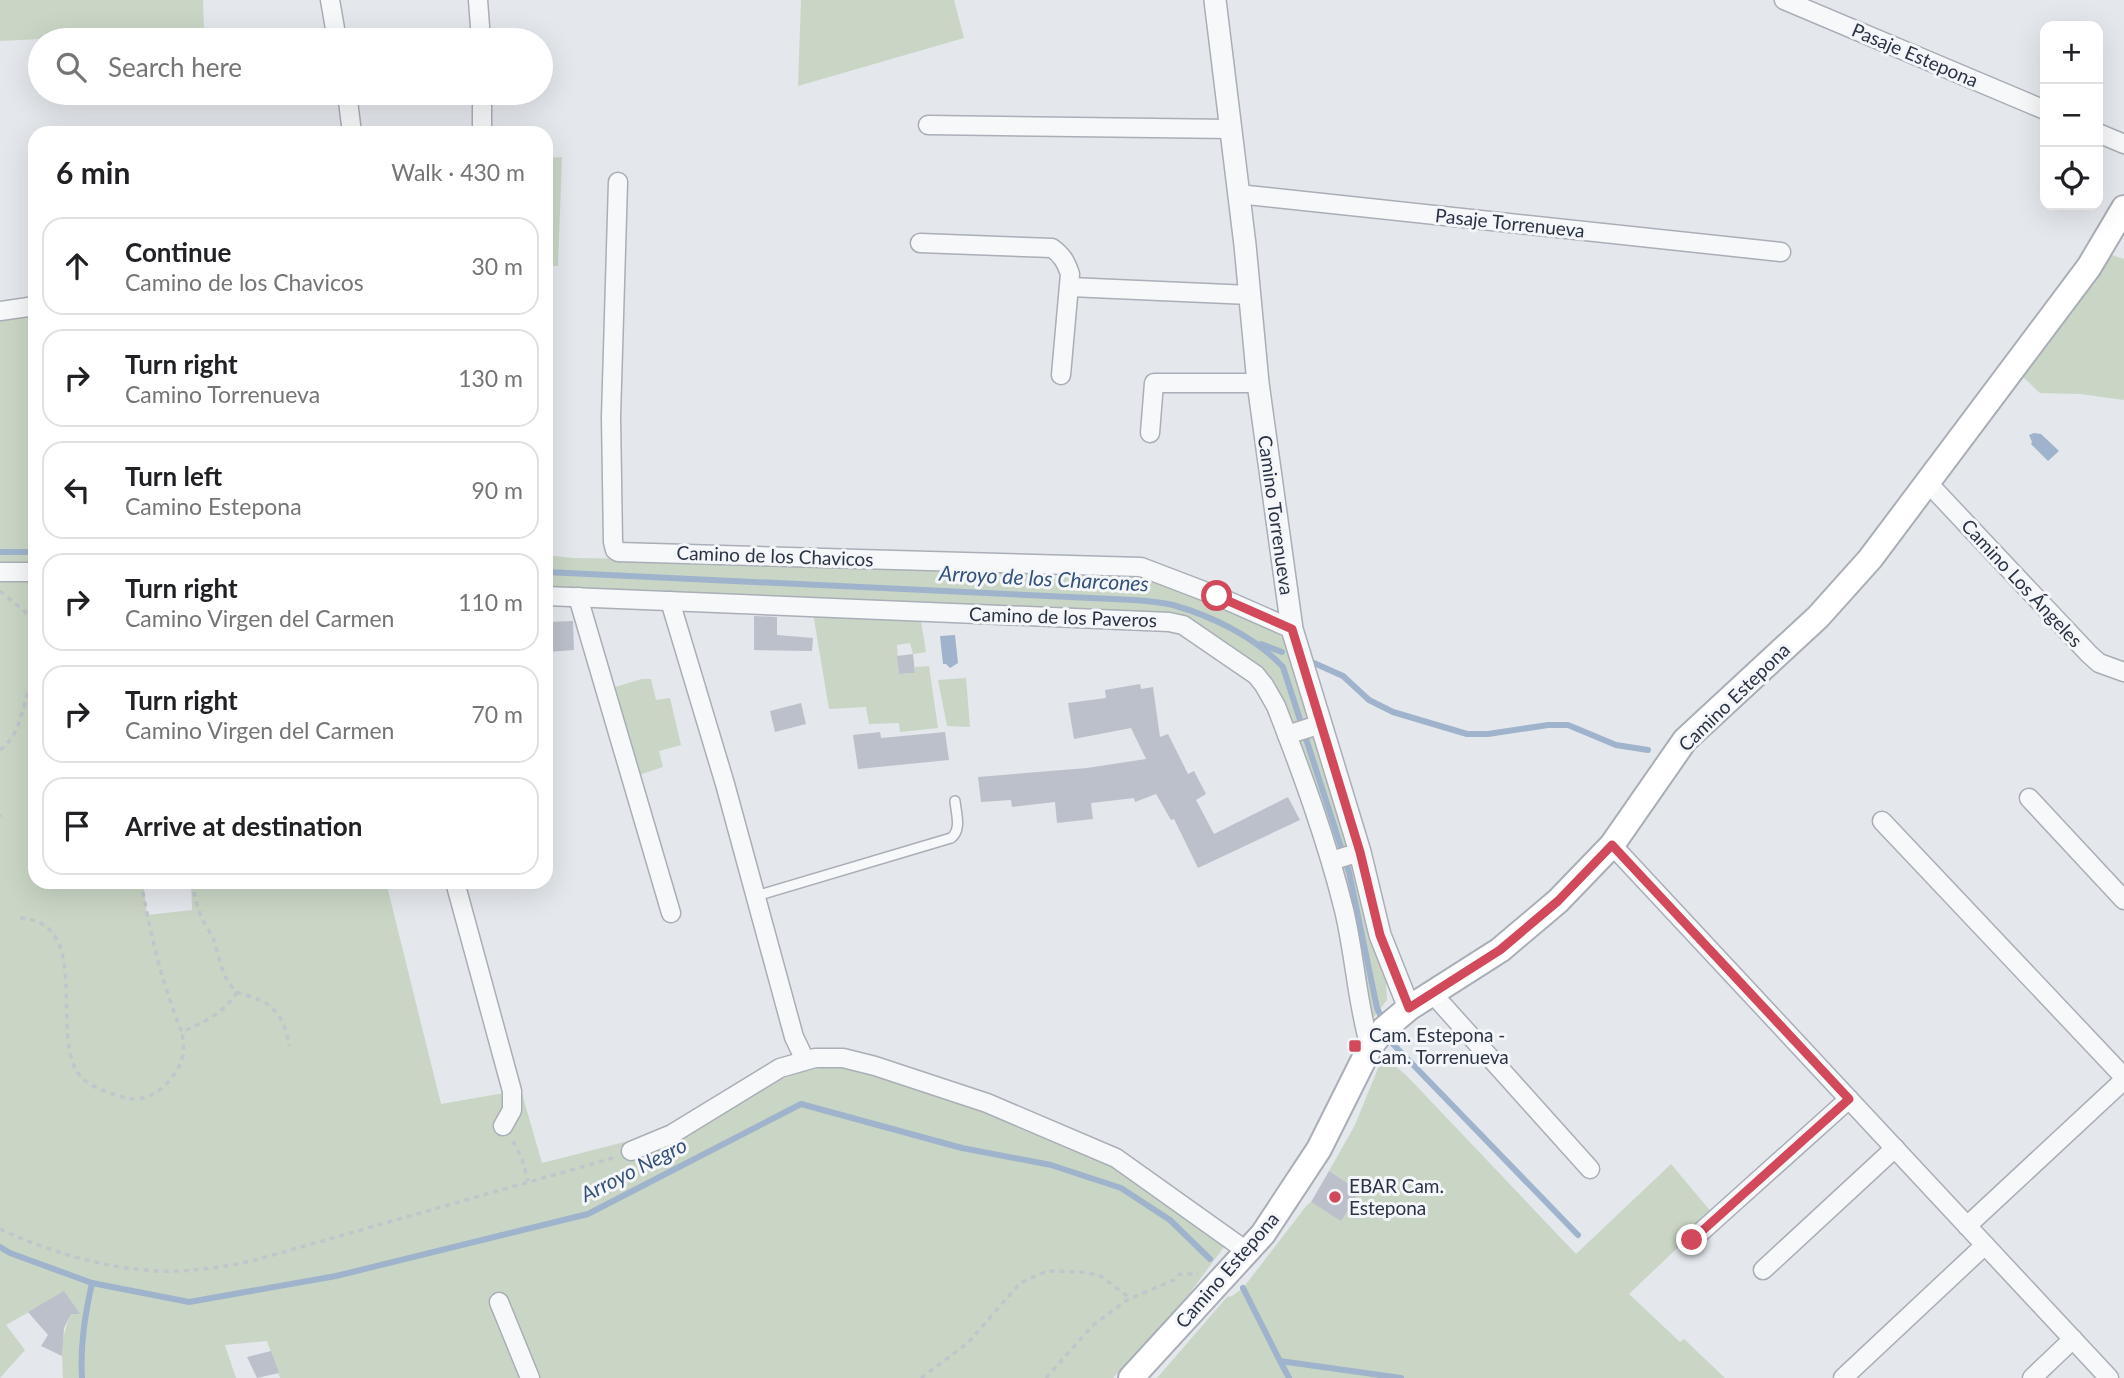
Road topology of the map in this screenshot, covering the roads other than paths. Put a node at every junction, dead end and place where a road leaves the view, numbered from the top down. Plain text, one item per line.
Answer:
1 (330, 0) edge
2 (478, 0) edge
3 (1215, 0) edge
4 (1784, 0) edge
5 (335, 28) edge
6 (480, 28) edge
7 (348, 105) edge
8 (482, 105) edge
9 (2040, 108) edge
10 (928, 125) dead end
11 (351, 126) edge
12 (482, 126) edge
13 (1231, 129) junction
14 (2103, 135) edge
15 (2124, 144) edge
16 (618, 182) dead end
17 (1238, 194) junction
18 (2124, 208) edge
19 (920, 243) dead end
20 (1781, 252) dead end
21 (1070, 287) junction
22 (1250, 295) junction
23 (28, 307) edge
24 (0, 311) edge
25 (1061, 375) dead end
26 (1258, 383) junction
27 (1150, 433) dead end
28 (1937, 493) junction
29 (0, 572) edge
30 (28, 572) edge
31 (553, 596) edge
32 (578, 597) junction
33 (670, 601) junction
34 (1292, 629) junction
35 (2124, 671) edge
36 (1317, 725) junction
37 (1291, 734) junction
38 (2029, 798) dead end
39 (955, 801) dead end
40 (1882, 821) dead end
41 (1612, 845) junction
42 (1345, 857) junction
43 (457, 889) edge
44 (756, 896) junction
45 (2124, 900) edge
46 (671, 913) dead end
47 (1432, 993) junction
48 (1401, 1014) junction
49 (1373, 1043) junction
50 (804, 1060) junction
51 (2124, 1079) edge
52 (1849, 1099) junction
53 (503, 1126) road end
54 (1895, 1148) junction
55 (631, 1152) road end
56 (1590, 1169) dead end
57 (1967, 1226) junction
58 (1692, 1240) dead end
59 (1985, 1245) junction
60 (1248, 1252) junction
61 (1763, 1270) dead end
62 (499, 1302) dead end
63 (2073, 1339) junction
64 (530, 1378) edge
65 (1131, 1378) edge
66 (1843, 1378) edge
67 (2032, 1378) edge
68 (2109, 1378) edge

1 - 5 street
2 - 6 street
3 - 13 street, Camino Torrenueva
4 - 9 street, Pasaje Estepona
7 - 11 street
8 - 12 street
10 - 13 street
13 - 17 street, Camino Torrenueva
14 - 15 street
16 - 34 street, Camino de los Chavicos
17 - 20 street, Pasaje Torrenueva
17 - 22 street, Camino Torrenueva
18 - 28 main road, Camino Estepona
19 - 21 street
21 - 22 street
21 - 25 street
22 - 26 street, Camino Torrenueva
23 - 24 street
26 - 27 street
26 - 34 street, Camino Torrenueva
28 - 35 street, Camino Los Ángeles
28 - 41 main road, Camino Estepona
29 - 30 street
31 - 32 street, Camino de los Paveros
32 - 33 street, Camino de los Paveros
32 - 46 street
33 - 37 street, Camino de los Paveros
33 - 44 street
34 - 36 street, Camino Torrenueva
36 - 37 street
36 - 42 street, Camino Torrenueva
37 - 42 street, Camino de los Paveros
38 - 45 street
39 - 44 lane
40 - 51 street
41 - 47 main road, Camino Estepona
41 - 52 street
42 - 48 street, Camino Torrenueva
42 - 49 street, Camino de los Paveros
43 - 53 street
44 - 50 street
47 - 48 main road, Camino Estepona
47 - 56 street
48 - 49 main road, Camino Estepona
49 - 60 main road, Camino Estepona
50 - 55 street
50 - 60 street
51 - 57 street
52 - 54 street
52 - 58 street
54 - 57 street
54 - 61 street
57 - 59 street
59 - 63 street
59 - 66 street
60 - 65 main road, Camino Estepona
62 - 64 street
63 - 67 street
63 - 68 street

